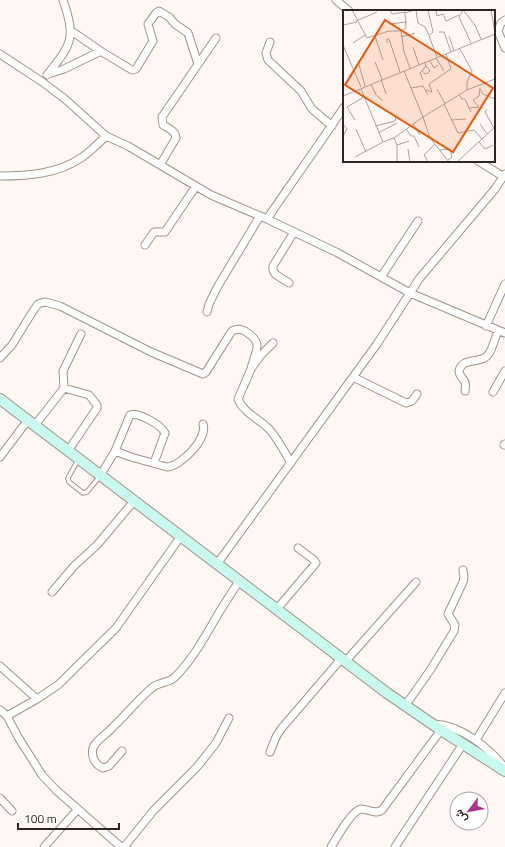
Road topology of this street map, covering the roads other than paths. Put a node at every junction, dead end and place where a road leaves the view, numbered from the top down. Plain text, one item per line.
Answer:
1 (63, 0) edge
2 (336, 0) edge
3 (348, 10) edge
4 (505, 20) edge
5 (70, 30) junction
6 (216, 38) dead end
7 (270, 42) dead end
8 (505, 48) edge
9 (102, 52) junction
10 (0, 54) edge
11 (198, 64) junction
12 (48, 74) junction
13 (41, 81) junction
14 (343, 110) edge
15 (332, 126) junction
16 (106, 136) junction
17 (480, 162) edge
18 (160, 165) junction
19 (504, 175) edge
20 (0, 176) edge
21 (196, 186) junction
22 (264, 218) junction
23 (418, 221) dead end
24 (294, 232) junction
25 (145, 245) dead end
26 (381, 277) junction
27 (289, 283) dead end
28 (505, 284) edge
29 (410, 293) junction
30 (207, 312) dead end
31 (486, 326) junction
32 (502, 332) edge
33 (81, 334) dead end
34 (273, 343) dead end
35 (0, 358) edge
36 (251, 369) junction
37 (505, 371) edge
38 (353, 377) junction
39 (64, 388) junction
40 (465, 391) dead end
41 (493, 392) dead end
42 (418, 394) dead end
43 (0, 399) edge
44 (32, 422) junction
45 (203, 424) dead end
46 (68, 451) junction
47 (115, 451) junction
48 (0, 457) edge
49 (79, 459) junction
50 (154, 463) junction
51 (291, 463) junction
52 (100, 476) junction
53 (134, 501) junction
54 (181, 536) junction
55 (298, 548) dead end
56 (217, 564) junction
57 (463, 570) dead end
58 (240, 580) junction
59 (416, 582) dead end
60 (52, 592) dead end
61 (277, 609) junction
62 (343, 660) junction
63 (0, 666) edge
64 (505, 693) edge
65 (37, 699) junction
66 (405, 706) junction
67 (0, 710) edge
68 (7, 716) junction
69 (229, 718) dead end
70 (433, 724) junction
71 (441, 730) junction
72 (476, 740) junction
73 (463, 744) junction
74 (122, 751) dead end
75 (270, 752) dead end
76 (505, 769) edge
77 (0, 798) edge
78 (78, 809) junction
79 (12, 811) dead end
80 (44, 847) edge
81 (123, 847) edge
82 (331, 847) edge
83 (395, 847) edge

1 - 5 street
2 - 3 street
4 - 8 street
5 - 9 street
5 - 12 street
6 - 11 street
7 - 15 street
9 - 11 street
9 - 12 street
10 - 13 street
11 - 18 street
12 - 13 street
13 - 16 street
14 - 15 street
15 - 22 street
16 - 18 street
16 - 20 street
17 - 19 street
18 - 21 street
19 - 29 street
21 - 22 street
21 - 25 street
22 - 24 street
22 - 30 street
23 - 26 street
24 - 26 street
24 - 27 street
26 - 29 street
28 - 31 street
29 - 31 street
29 - 38 street
31 - 32 street
32 - 40 street
33 - 39 street
34 - 36 street
35 - 36 street
36 - 51 street
37 - 41 street
38 - 42 street
38 - 51 street
39 - 44 street
39 - 46 street
43 - 44 main road
44 - 46 main road
44 - 48 street
45 - 50 street
46 - 49 main road
47 - 50 street
47 - 50 street
47 - 52 street
49 - 52 main road
49 - 52 lane
51 - 56 street
52 - 53 main road
53 - 54 main road
53 - 60 street
54 - 56 main road
54 - 65 street
55 - 61 street
56 - 58 main road
57 - 66 street
58 - 61 main road
58 - 74 street
59 - 62 street
61 - 62 main road
62 - 66 main road
62 - 75 street
63 - 65 street
64 - 72 street
65 - 68 street
66 - 70 main road
67 - 68 street
68 - 78 street
69 - 81 street
70 - 71 main road
70 - 72 street
71 - 73 main road
71 - 82 street
72 - 76 street
73 - 76 main road
73 - 83 street
77 - 79 street
78 - 80 street
78 - 81 street

